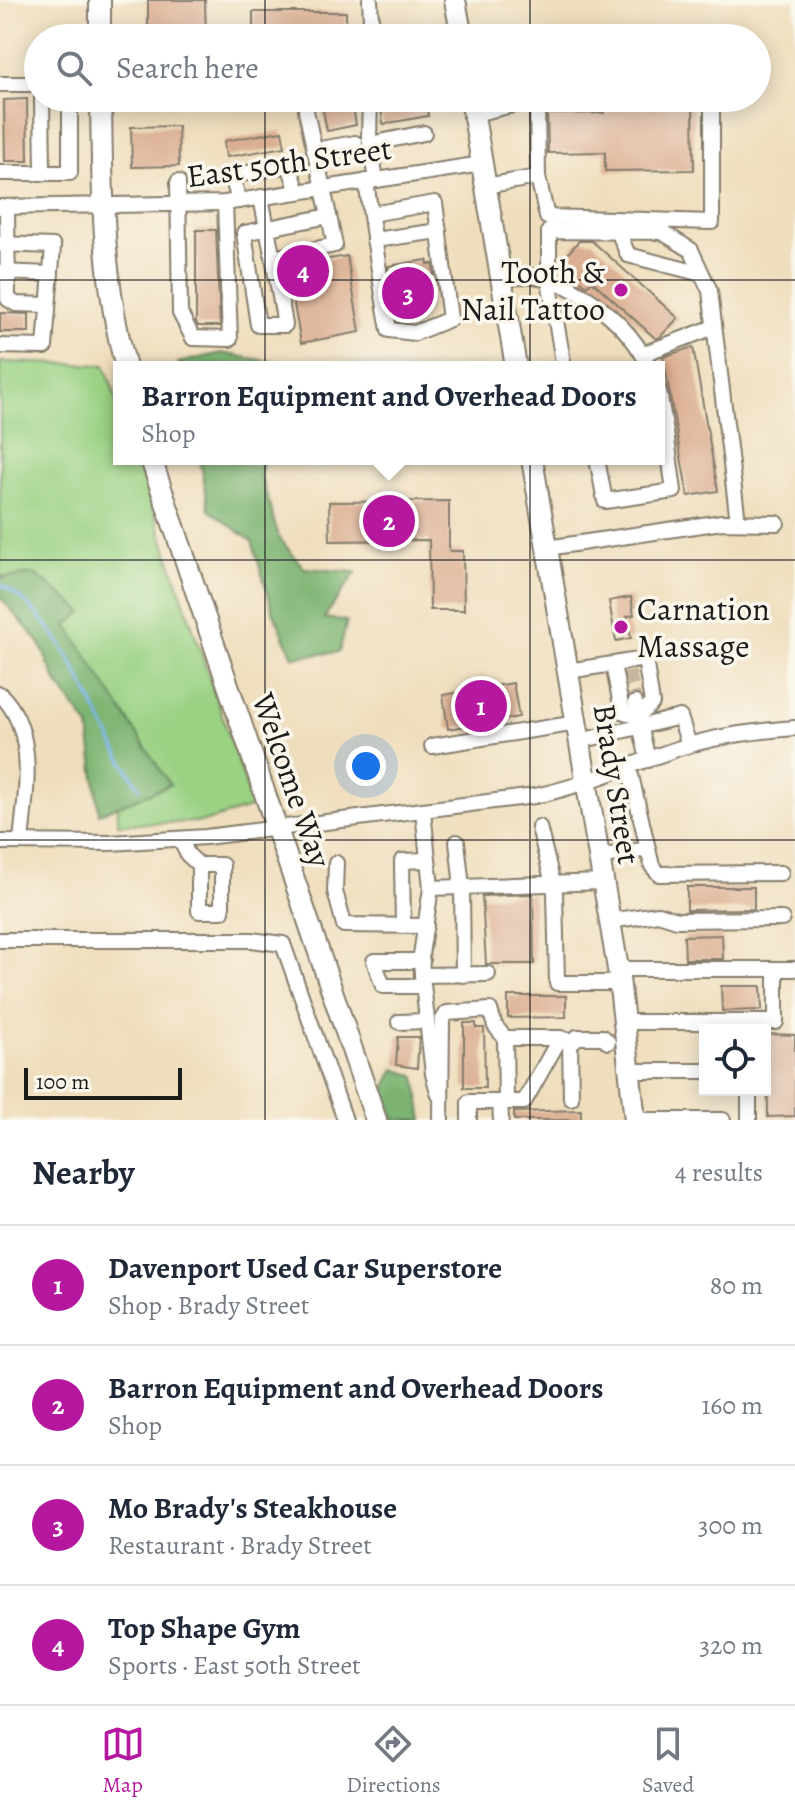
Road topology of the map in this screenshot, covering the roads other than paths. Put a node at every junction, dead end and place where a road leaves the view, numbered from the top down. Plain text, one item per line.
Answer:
1 (100, 0) edge
2 (370, 0) edge
3 (455, 0) edge
4 (100, 24) edge
5 (371, 24) edge
6 (459, 24) edge
7 (0, 84) edge
8 (24, 84) edge
9 (42, 112) edge
10 (70, 112) edge
11 (101, 112) edge
12 (306, 112) edge
13 (368, 112) edge
14 (473, 112) edge
15 (537, 112) edge
16 (712, 112) edge
17 (424, 133) dead end
18 (362, 143) junction
19 (314, 150) junction
20 (482, 164) junction
21 (0, 173) edge
22 (43, 173) junction
23 (538, 177) junction
24 (371, 180) junction
25 (178, 182) dead end
26 (485, 186) junction
27 (322, 188) junction
28 (298, 192) junction
29 (261, 197) junction
30 (232, 202) junction
31 (103, 206) junction
32 (177, 206) junction
33 (4, 207) edge
34 (371, 214) junction
35 (329, 216) junction
36 (267, 228) junction
37 (439, 231) junction
38 (618, 231) junction
39 (374, 240) junction
40 (4, 244) edge
41 (273, 258) junction
42 (4, 272) edge
43 (51, 274) junction
44 (702, 274) junction
45 (501, 280) junction
46 (549, 280) junction
47 (48, 305) junction
48 (714, 327) junction
49 (0, 346) edge
50 (646, 360) edge
51 (125, 361) edge
52 (515, 361) edge
53 (563, 361) edge
54 (665, 450) edge
55 (153, 465) edge
56 (533, 465) edge
57 (598, 465) edge
58 (738, 522) junction
59 (777, 523) dead end
60 (547, 548) junction
61 (623, 666) junction
62 (568, 671) junction
63 (0, 694) edge
64 (638, 716) junction
65 (795, 728) edge
66 (578, 732) junction
67 (689, 745) junction
68 (432, 746) dead end
69 (648, 760) junction
70 (629, 767) junction
71 (585, 783) junction
72 (423, 811) junction
73 (539, 827) dead end
74 (277, 829) junction
75 (180, 839) junction
76 (0, 842) edge
77 (21, 842) junction
78 (457, 842) dead end
79 (648, 849) junction
80 (599, 857) junction
81 (428, 860) junction
82 (336, 863) dead end
83 (199, 865) dead end
84 (781, 873) dead end
85 (603, 882) junction
86 (552, 884) junction
87 (462, 887) junction
88 (431, 888) junction
89 (782, 919) dead end
90 (609, 921) junction
91 (403, 926) junction
92 (426, 926) junction
93 (0, 940) edge
94 (795, 969) edge
95 (776, 970) junction
96 (422, 974) junction
97 (488, 974) dead end
98 (463, 975) junction
99 (619, 976) junction
100 (426, 1021) junction
101 (399, 1022) dead end
102 (620, 1035) junction
103 (505, 1038) junction
104 (568, 1040) junction
105 (632, 1071) junction
106 (699, 1071) edge
107 (439, 1095) junction
108 (749, 1096) edge
109 (571, 1098) dead end
110 (503, 1102) junction
111 (345, 1120) edge
112 (376, 1120) edge
113 (441, 1120) edge
114 (469, 1120) edge
115 (501, 1120) edge
116 (635, 1120) edge
117 (723, 1120) edge
118 (749, 1120) edge

1 - 4 highway
2 - 5 street
3 - 6 highway
7 - 8 street
9 - 22 street
10 - 22 street
11 - 31 highway
12 - 19 street
13 - 18 street
14 - 20 highway
15 - 23 street
16 - 23 street
17 - 18 street
18 - 19 street
18 - 24 street
19 - 27 street
20 - 24 street, East 50th Street
20 - 26 highway
21 - 22 street
23 - 26 street
24 - 27 street, East 50th Street
24 - 34 street
25 - 32 street
26 - 45 highway
27 - 28 street, East 50th Street
27 - 35 street
28 - 29 street, East 50th Street
28 - 30 street
29 - 30 street, East 50th Street
29 - 36 street
30 - 32 street, East 50th Street
30 - 32 street
31 - 32 street, East 50th Street
31 - 33 street, East 50th Street
31 - 51 highway
33 - 40 street
34 - 37 street
34 - 39 street
35 - 36 street
35 - 41 street
36 - 41 street
36 - 41 street
37 - 39 street
37 - 39 street
38 - 44 street
38 - 44 street
38 - 46 street
40 - 42 street
40 - 43 street
42 - 43 street
42 - 47 street
43 - 47 street
44 - 48 street
45 - 46 street
45 - 52 highway
46 - 50 street
46 - 53 street
47 - 49 street
48 - 50 street
48 - 58 street
54 - 57 street
55 - 74 highway, Welcome Way
56 - 60 highway, Brady Street
58 - 59 street
58 - 60 street
60 - 62 highway, Brady Street
61 - 62 street
61 - 64 street
61 - 64 street
62 - 66 highway, Brady Street
63 - 77 street
64 - 66 street
64 - 67 street
64 - 69 street
65 - 67 street
66 - 68 street
66 - 71 highway, Brady Street
67 - 69 street
69 - 70 street
70 - 71 street
70 - 79 street
71 - 72 street
71 - 80 highway, Brady Street
72 - 74 street
72 - 81 street
73 - 86 street
74 - 75 street
74 - 112 highway, Welcome Way
75 - 77 street
75 - 83 street
76 - 77 street
78 - 87 street
79 - 80 street
79 - 84 street
80 - 85 highway, Brady Street
81 - 88 street
81 - 91 street
82 - 91 street
85 - 86 street
85 - 90 highway, Brady Street
86 - 87 street
86 - 99 street
87 - 88 street
87 - 98 street
88 - 92 street
89 - 90 street
90 - 99 highway, Brady Street
91 - 92 street
92 - 96 street
93 - 111 street
94 - 95 street
95 - 99 street
95 - 102 street
96 - 98 street
96 - 100 street
97 - 98 street
99 - 102 highway, Brady Street
100 - 101 street
100 - 107 street
102 - 104 street
102 - 105 highway, Brady Street
103 - 104 street
103 - 107 street
103 - 110 street
104 - 109 street
104 - 110 street
105 - 106 street
105 - 116 highway, Brady Street
107 - 113 street
108 - 118 street
110 - 114 street
110 - 115 street
116 - 117 street

